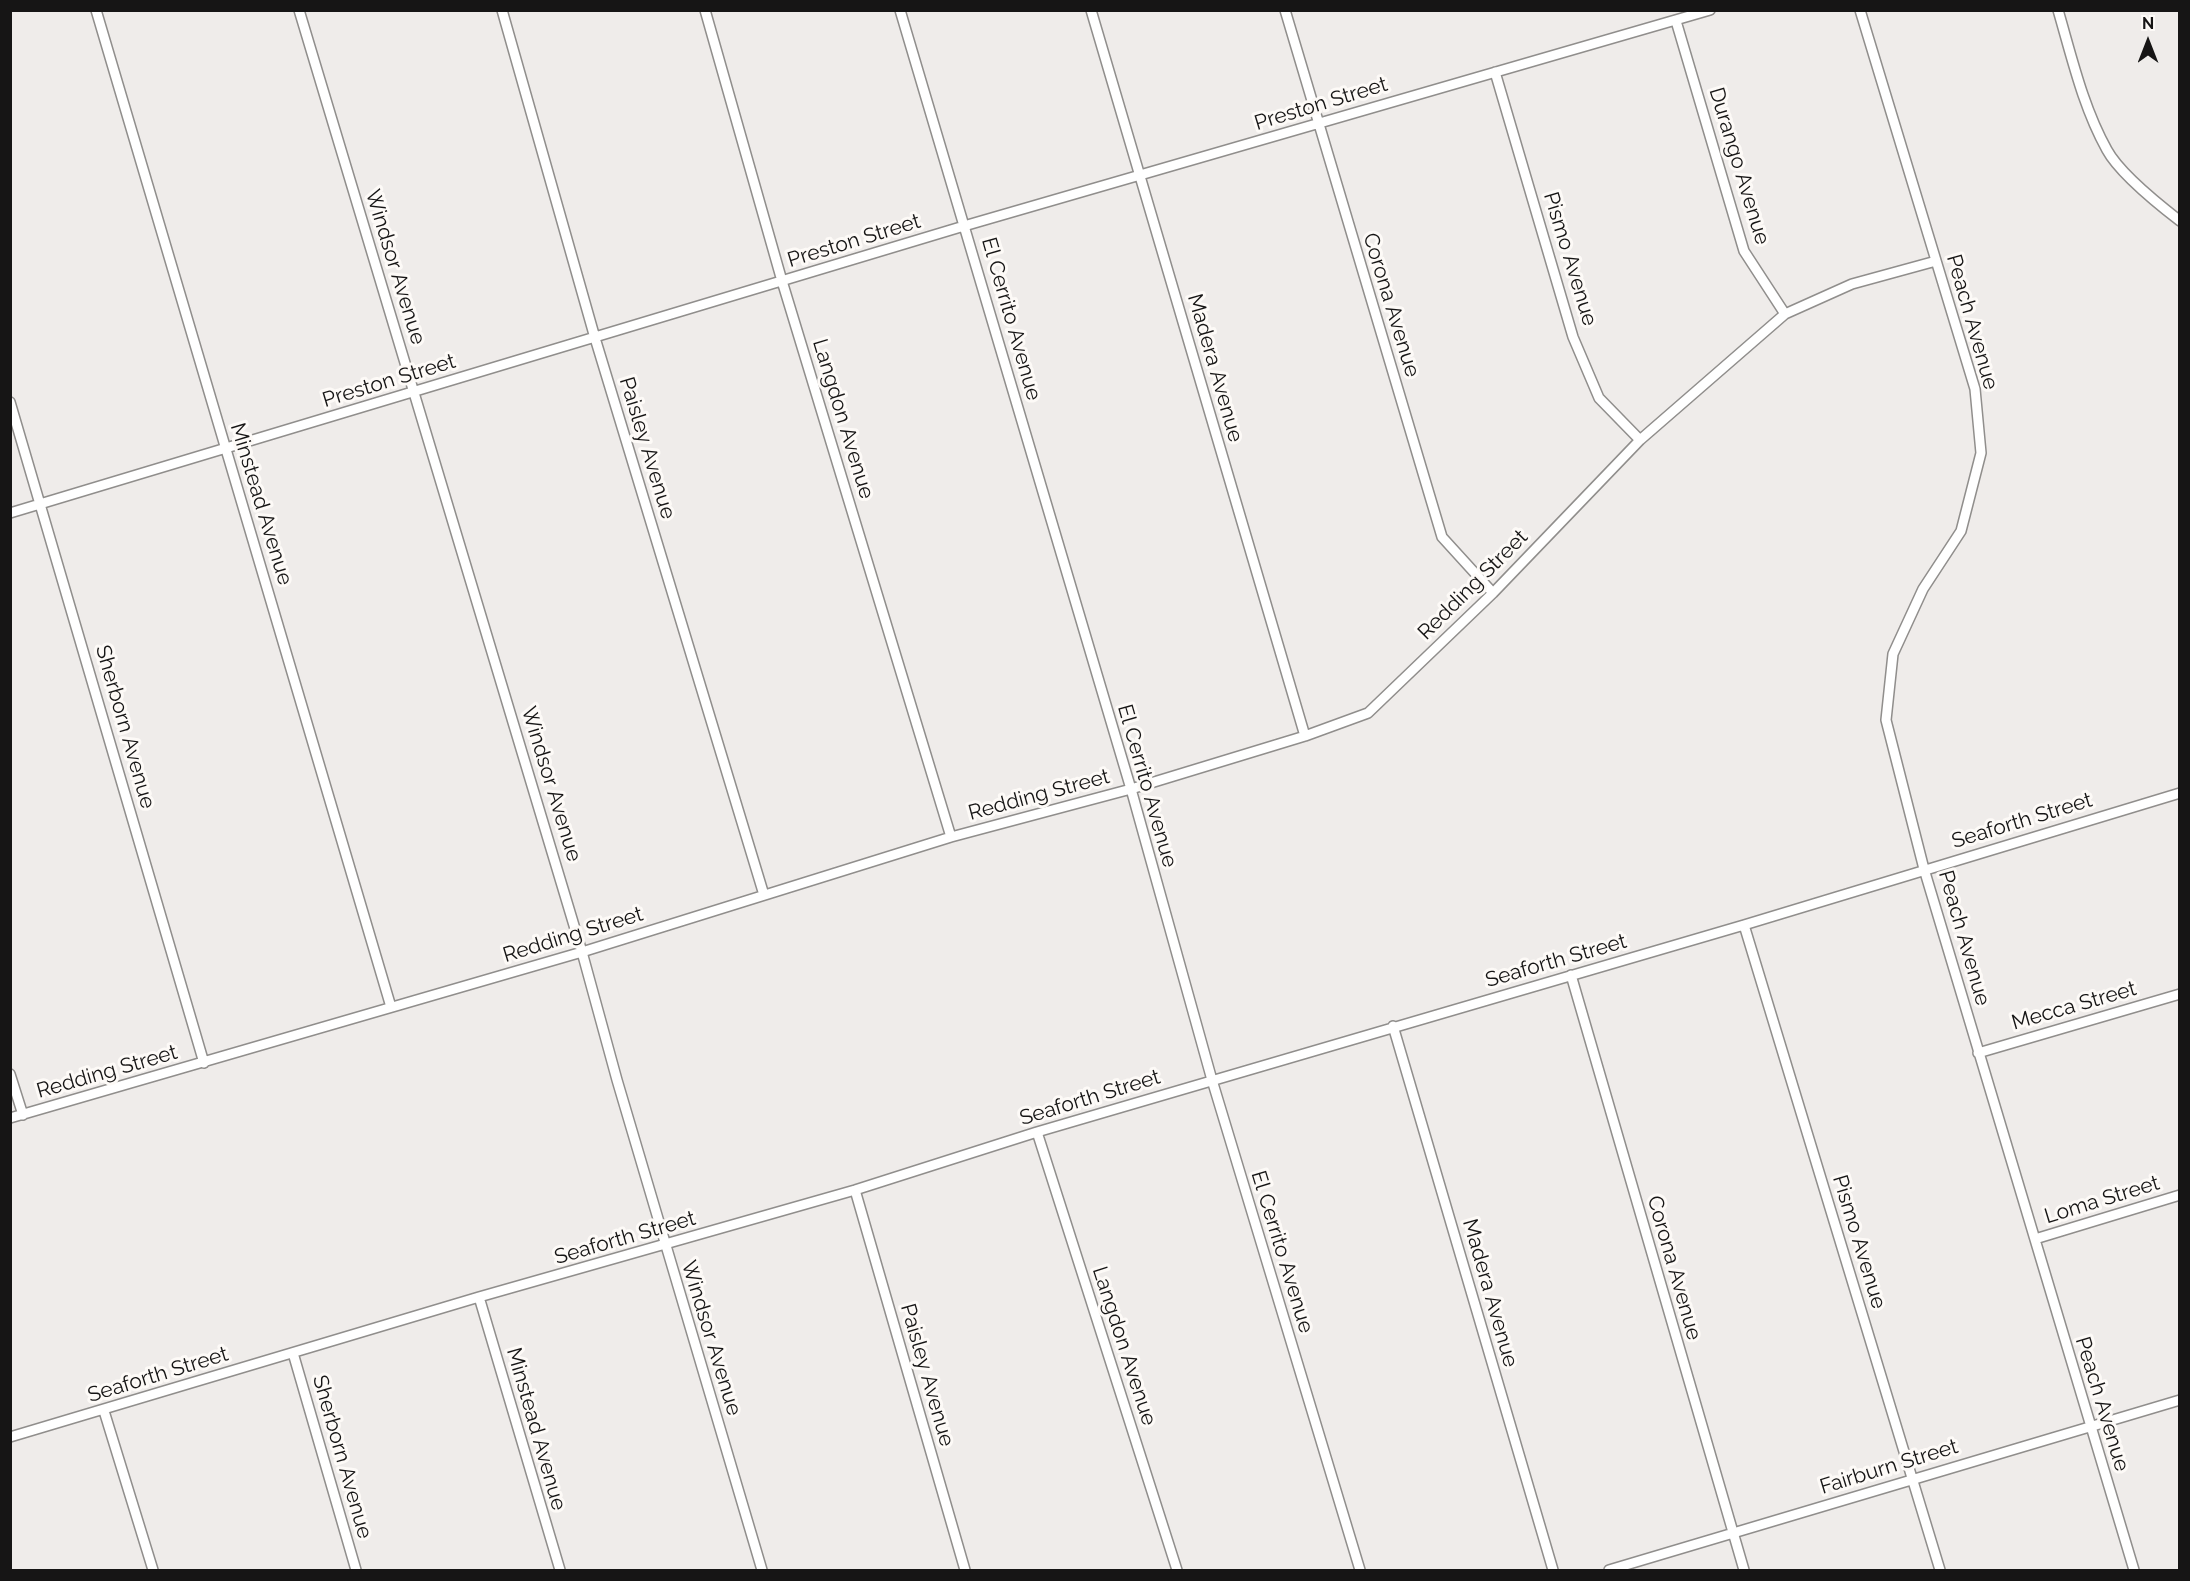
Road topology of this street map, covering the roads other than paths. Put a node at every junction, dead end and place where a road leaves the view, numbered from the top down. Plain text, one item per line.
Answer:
1 (96, 10) edge
2 (298, 10) edge
3 (502, 10) edge
4 (705, 10) edge
5 (900, 10) edge
6 (1091, 10) edge
7 (1285, 10) edge
8 (1710, 10) edge
9 (1860, 10) edge
10 (2058, 10) edge
11 (1676, 21) junction
12 (1496, 72) junction
13 (1318, 123) junction
14 (1140, 178) junction
15 (2180, 221) edge
16 (964, 226) junction
17 (1936, 261) junction
18 (782, 281) junction
19 (1785, 314) junction
20 (595, 338) junction
21 (414, 393) junction
22 (10, 402) edge
23 (1640, 440) junction
24 (226, 450) junction
25 (41, 504) junction
26 (10, 513) edge
27 (1494, 593) junction
28 (1305, 736) junction
29 (1131, 789) junction
30 (2180, 793) edge
31 (951, 837) junction
32 (1924, 869) junction
33 (764, 895) junction
34 (1744, 925) junction
35 (582, 952) junction
36 (1571, 975) junction
37 (2180, 994) edge
38 (391, 1007) junction
39 (1393, 1026) junction
40 (1978, 1053) junction
41 (204, 1063) junction
42 (10, 1074) edge
43 (1212, 1080) junction
44 (23, 1115) junction
45 (10, 1118) edge
46 (1037, 1132) junction
47 (855, 1190) junction
48 (2180, 1195) edge
49 (2035, 1239) junction
50 (665, 1246) junction
51 (479, 1297) junction
52 (293, 1353) junction
53 (2180, 1400) edge
54 (104, 1411) junction
55 (2089, 1426) junction
56 (10, 1437) edge
57 (1912, 1479) junction
58 (1732, 1532) junction
59 (153, 1570) edge
60 (356, 1570) edge
61 (560, 1570) edge
62 (762, 1570) edge
63 (965, 1570) edge
64 (1177, 1570) edge
65 (1360, 1570) edge
66 (1554, 1570) edge
67 (1609, 1570) edge
68 (1744, 1570) edge
69 (1940, 1570) edge
70 (2133, 1570) edge

1 - 24 street, Minstead Avenue
2 - 21 street, Windsor Avenue
3 - 20 street, Paisley Avenue
4 - 18 street, Langdon Avenue
5 - 16 street, El Cerrito Avenue
6 - 14 street, Madera Avenue
7 - 13 street, Corona Avenue
8 - 11 street, Preston Street
9 - 17 street, Peach Avenue
10 - 15 street
11 - 12 street, Preston Street
11 - 19 street, Durango Avenue
12 - 13 street, Preston Street
12 - 23 street, Pismo Avenue
13 - 14 street, Preston Street
13 - 27 street, Corona Avenue
14 - 16 street, Preston Street
14 - 28 street, Madera Avenue
16 - 18 street, Preston Street
16 - 29 street, El Cerrito Avenue
17 - 19 street, Redding Street
17 - 32 street, Peach Avenue
18 - 20 street, Preston Street
18 - 31 street, Langdon Avenue
19 - 23 street, Redding Street
20 - 21 street, Preston Street
20 - 33 street, Paisley Avenue
21 - 24 street, Preston Street
21 - 35 street, Windsor Avenue
22 - 25 street, Sherborn Avenue
23 - 27 street, Redding Street
24 - 25 street, Preston Street
24 - 38 street, Minstead Avenue
25 - 26 street, Preston Street
25 - 41 street, Sherborn Avenue
27 - 28 street, Redding Street
28 - 29 street, Redding Street
29 - 31 street, Redding Street
29 - 43 street, El Cerrito Avenue
30 - 32 street, Seaforth Street
31 - 33 street, Redding Street
32 - 34 street, Seaforth Street
32 - 40 street, Peach Avenue
33 - 35 street, Redding Street
34 - 36 street, Seaforth Street
34 - 57 street, Pismo Avenue
35 - 38 street, Redding Street
35 - 50 street, Windsor Avenue
36 - 39 street, Seaforth Street
36 - 58 street, Corona Avenue
37 - 40 street, Mecca Street
38 - 41 street, Redding Street
39 - 43 street, Seaforth Street
39 - 66 street, Madera Avenue
40 - 49 street, Peach Avenue
41 - 44 street, Redding Street
42 - 44 street
43 - 46 street, Seaforth Street
43 - 65 street, El Cerrito Avenue
44 - 45 street, Redding Street
46 - 47 street, Seaforth Street
46 - 64 street, Langdon Avenue
47 - 50 street, Seaforth Street
47 - 63 street, Paisley Avenue
48 - 49 street, Loma Street
49 - 55 street, Peach Avenue
50 - 51 street, Seaforth Street
50 - 62 street, Windsor Avenue
51 - 52 street, Seaforth Street
51 - 61 street, Minstead Avenue
52 - 54 street, Seaforth Street
52 - 60 street, Sherborn Avenue
53 - 55 street, Fairburn Street
54 - 56 street, Seaforth Street
54 - 59 street
55 - 57 street, Fairburn Street
55 - 70 street, Peach Avenue
57 - 58 street, Fairburn Street
57 - 69 street, Pismo Avenue
58 - 67 street, Fairburn Street
58 - 68 street, Corona Avenue

